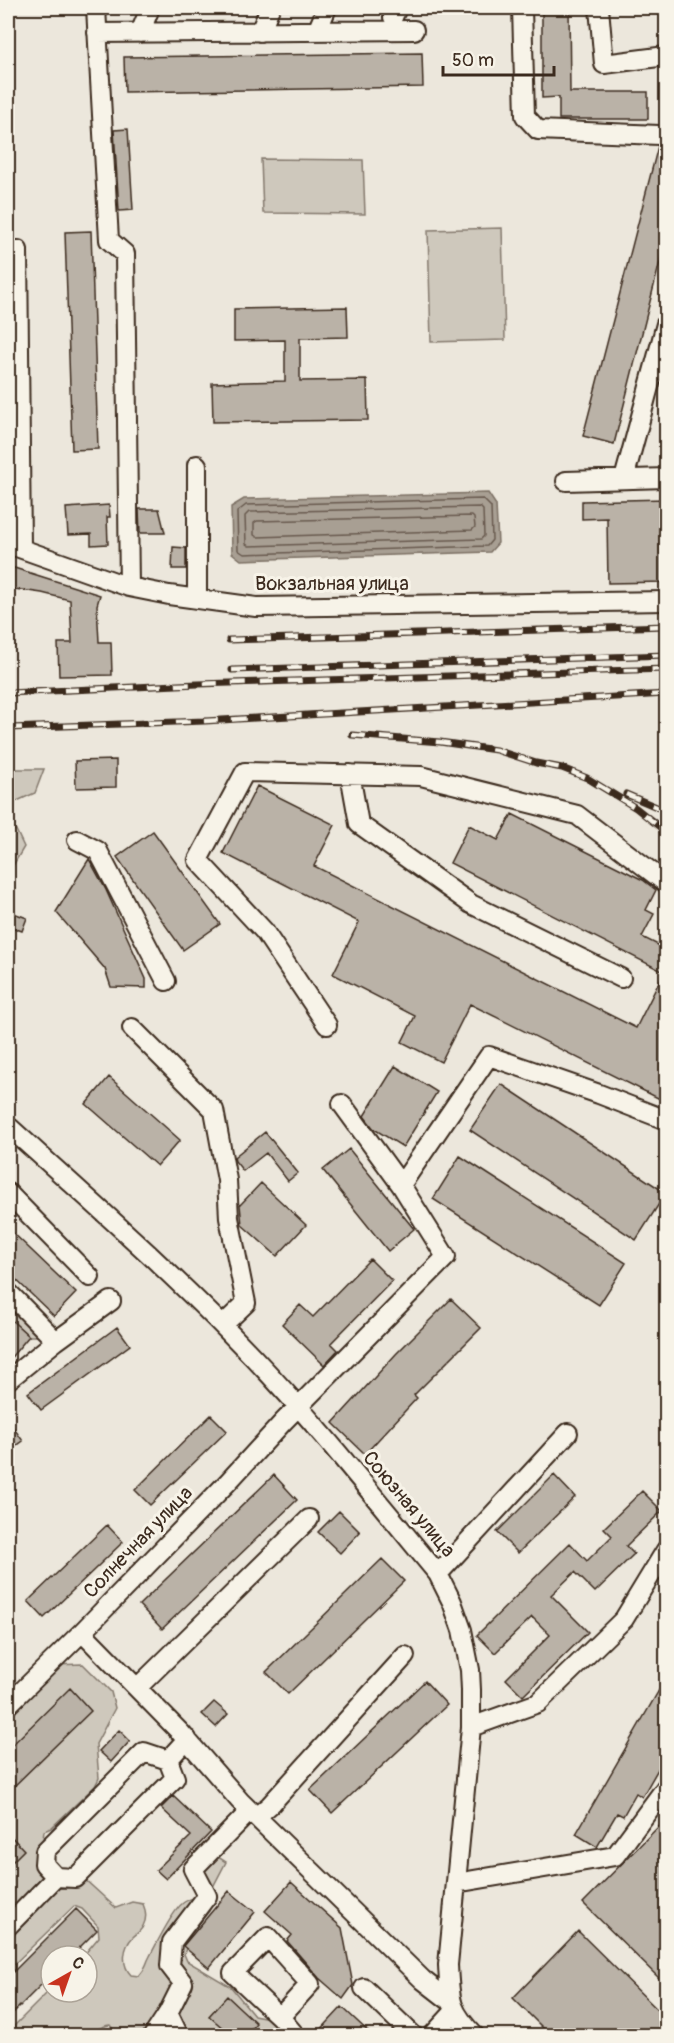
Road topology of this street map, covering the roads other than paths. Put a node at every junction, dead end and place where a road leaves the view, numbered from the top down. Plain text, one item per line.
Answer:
1 (96, 8) edge
2 (150, 8) edge
3 (270, 8) edge
4 (327, 8) edge
5 (522, 8) edge
6 (599, 8) edge
7 (414, 30) dead end
8 (317, 31) junction
9 (260, 32) junction
10 (97, 33) junction
11 (140, 33) junction
12 (666, 56) edge
13 (659, 135) dead end
14 (18, 250) dead end
15 (666, 324) edge
16 (197, 465) dead end
17 (666, 478) edge
18 (624, 479) junction
19 (567, 481) dead end
20 (14, 546) edge
21 (129, 587) junction
22 (197, 599) junction
23 (666, 601) edge
24 (350, 774) junction
25 (77, 840) dead end
26 (666, 883) edge
27 (621, 978) dead end
28 (166, 981) dead end
29 (327, 1024) dead end
30 (132, 1028) dead end
31 (342, 1104) dead end
32 (666, 1120) edge
33 (8, 1126) edge
34 (401, 1185) junction
35 (8, 1193) edge
36 (90, 1277) dead end
37 (8, 1292) edge
38 (111, 1301) dead end
39 (223, 1325) junction
40 (56, 1341) junction
41 (8, 1380) edge
42 (299, 1407) junction
43 (568, 1433) dead end
44 (309, 1519) dead end
45 (666, 1550) edge
46 (438, 1574) junction
47 (82, 1632) junction
48 (405, 1656) dead end
49 (137, 1688) junction
50 (8, 1705) edge
51 (471, 1727) junction
52 (187, 1740) junction
53 (168, 1760) junction
54 (666, 1787) edge
55 (253, 1814) junction
56 (56, 1877) junction
57 (456, 1883) junction
58 (8, 1926) edge
59 (364, 1988) dead end
60 (452, 2006) junction
61 (168, 2013) junction
62 (280, 2017) dead end
63 (153, 2036) edge
64 (178, 2036) edge
65 (296, 2036) edge
66 (414, 2036) edge
67 (432, 2036) edge
68 (475, 2036) edge

1 - 10 street
2 - 11 street
3 - 9 street
4 - 8 street
5 - 13 street
6 - 12 street
7 - 8 street
8 - 9 street
9 - 11 street
10 - 11 street
10 - 21 street
14 - 20 street
15 - 18 street
16 - 22 street
17 - 18 street
18 - 19 street
20 - 21 street, Вокзальная улица
21 - 22 street, Вокзальная улица
22 - 23 street, Вокзальная улица
24 - 26 street
24 - 27 street
24 - 29 street
25 - 28 street
30 - 39 street
31 - 34 street
32 - 34 street
33 - 39 street, Союзная улица
34 - 42 street, Солнечная улица
35 - 36 street
37 - 40 street
38 - 40 street
39 - 42 street, Союзная улица
40 - 41 street
42 - 46 street, Союзная улица
42 - 47 street, Солнечная улица
43 - 46 street
44 - 49 street
45 - 51 street
46 - 51 street, Союзная улица
47 - 49 street
47 - 50 street, Солнечная улица
48 - 55 street
49 - 52 street
51 - 57 street, Союзная улица
52 - 53 street
52 - 55 street
53 - 56 street
53 - 56 street
54 - 57 street
55 - 60 street
55 - 61 street
56 - 58 street
57 - 60 street, Союзная улица
59 - 66 street
60 - 67 street
60 - 68 street
61 - 63 street
61 - 64 street
62 - 65 street

